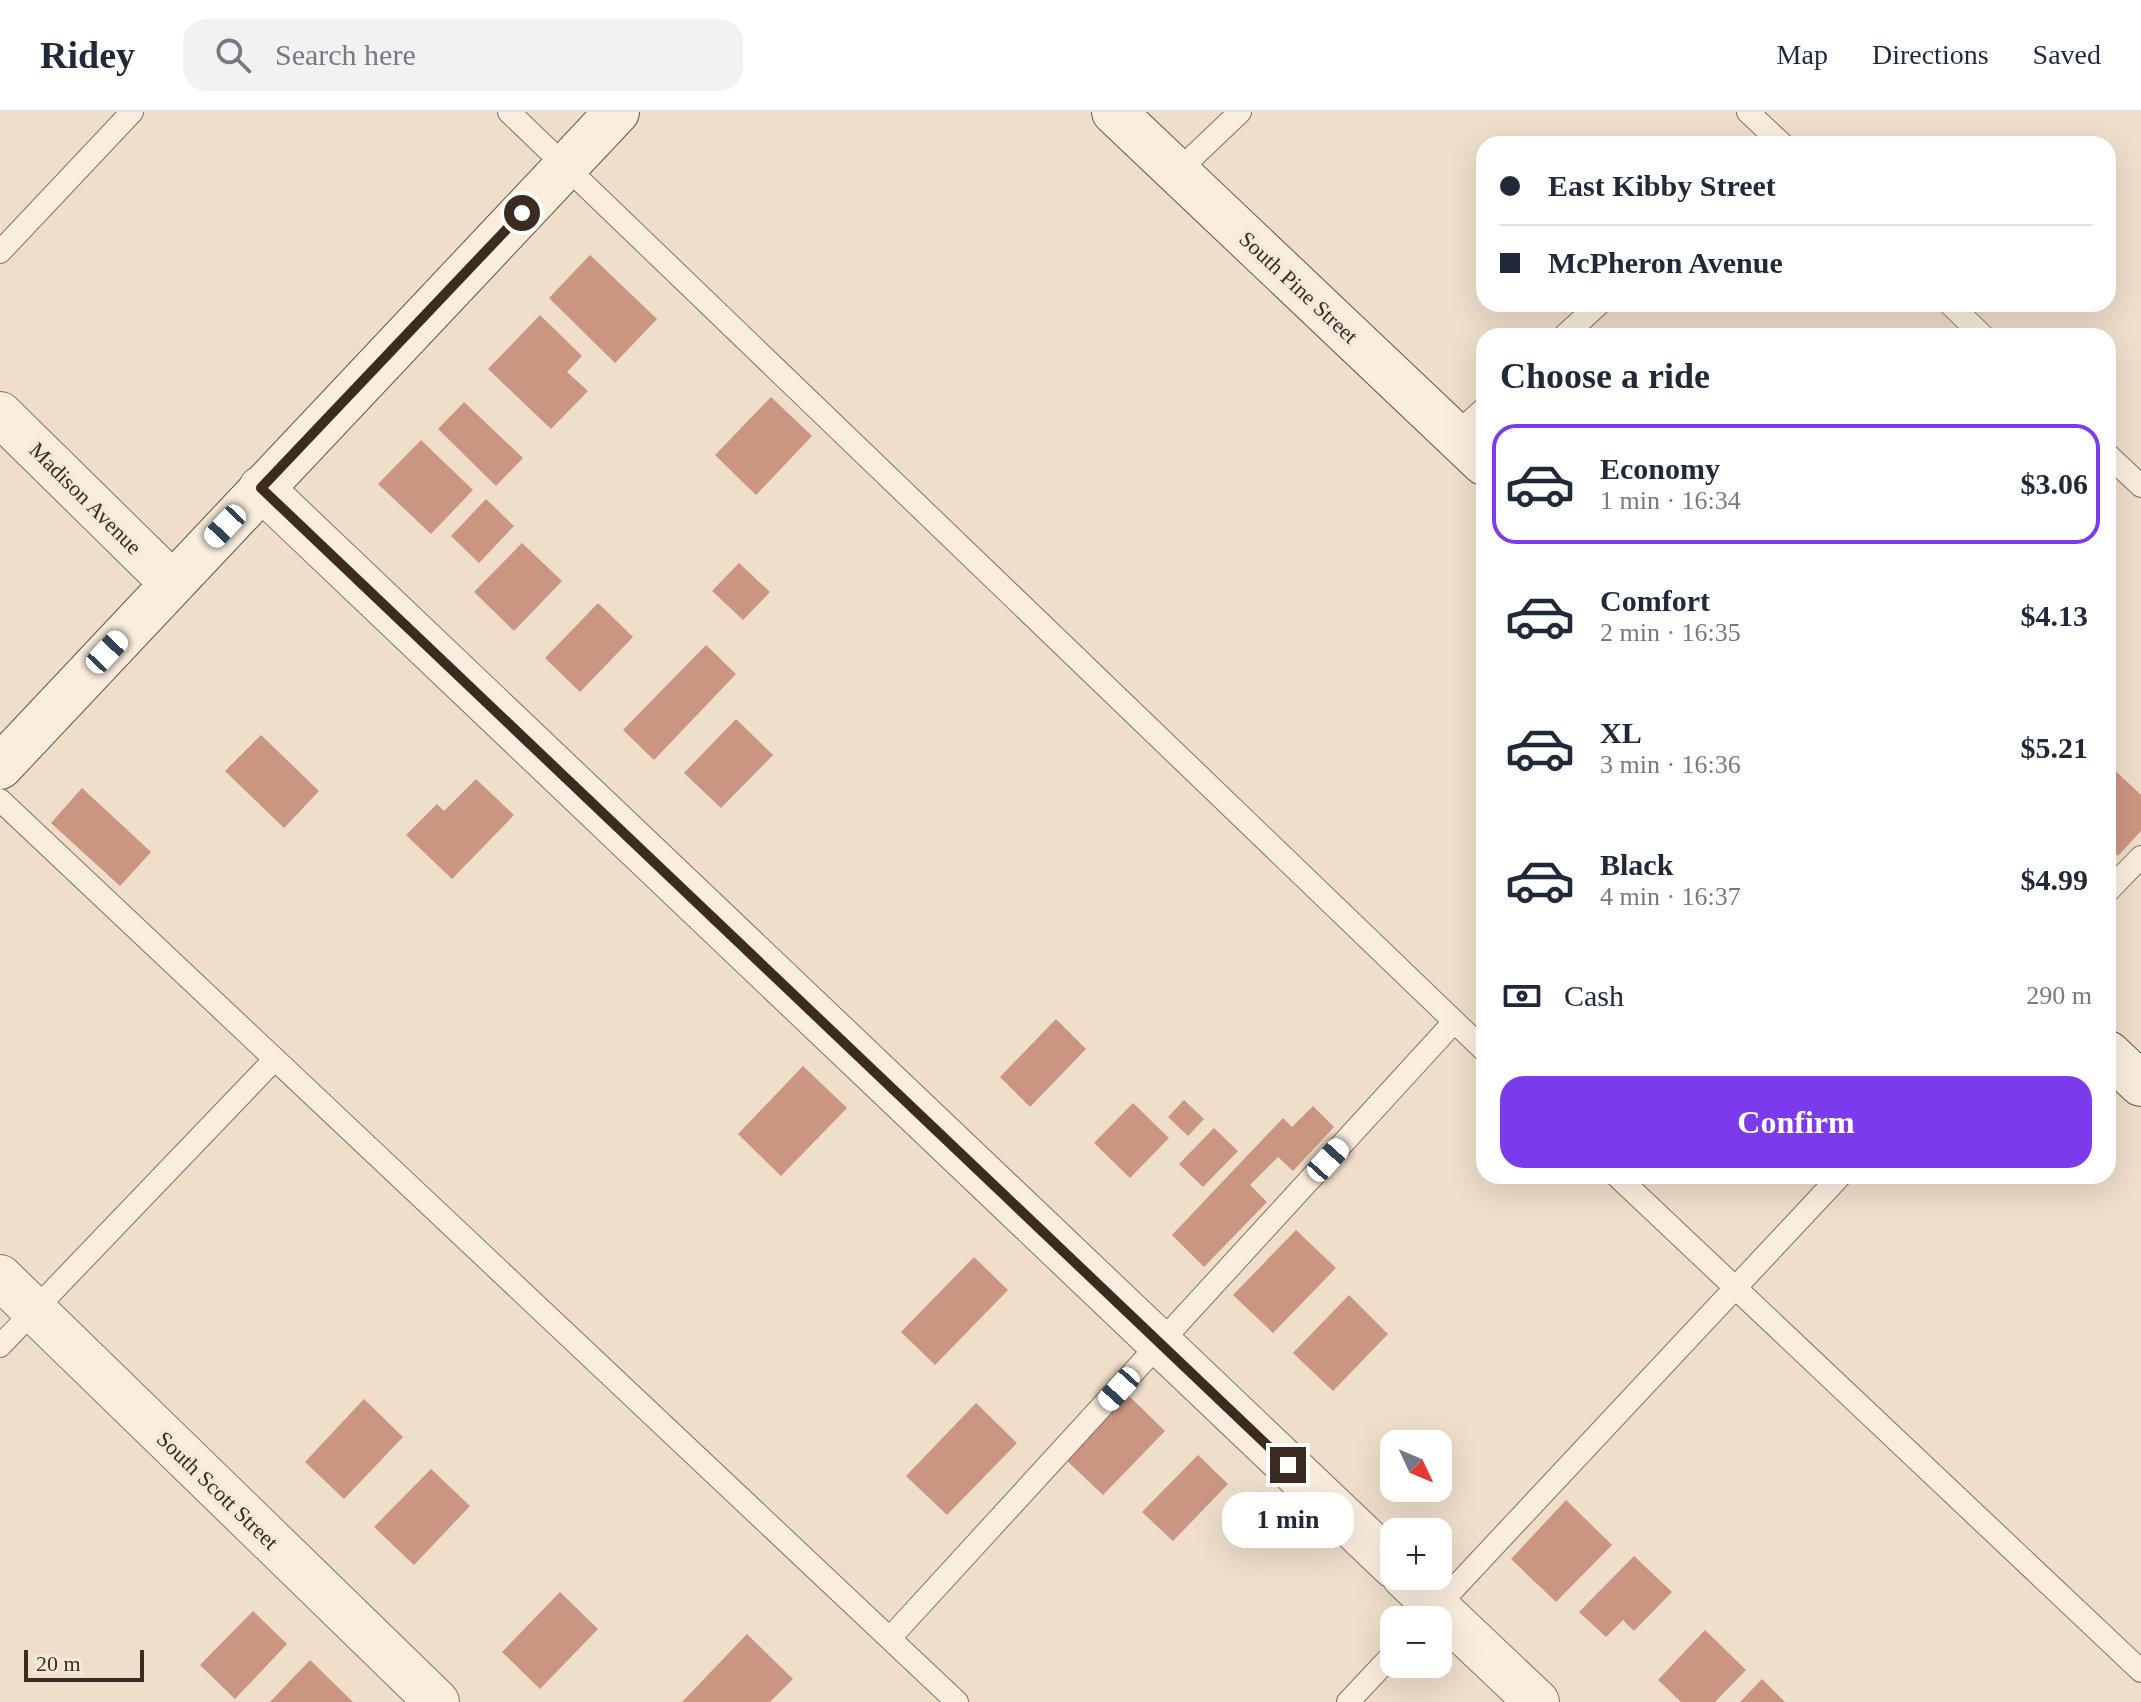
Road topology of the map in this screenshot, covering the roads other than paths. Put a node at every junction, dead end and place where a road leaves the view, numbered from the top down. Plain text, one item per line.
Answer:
1 (132, 112) edge
2 (509, 112) edge
3 (617, 112) edge
4 (1114, 112) edge
5 (1240, 112) edge
6 (1748, 112) edge
7 (1772, 136) edge
8 (565, 167) junction
9 (1177, 172) junction
10 (0, 252) edge
11 (1590, 312) edge
12 (1958, 312) edge
13 (1573, 328) edge
14 (1975, 328) edge
15 (0, 414) edge
16 (1474, 436) edge
17 (2116, 463) edge
18 (2141, 486) edge
19 (261, 488) junction
20 (171, 582) junction
21 (0, 767) edge
22 (0, 800) edge
23 (2141, 857) edge
24 (2116, 883) edge
25 (1454, 1022) junction
26 (1476, 1043) edge
27 (275, 1059) junction
28 (2116, 1061) edge
29 (2141, 1084) edge
30 (1626, 1184) edge
31 (1833, 1184) edge
32 (0, 1277) edge
33 (1736, 1288) junction
34 (34, 1310) junction
35 (1160, 1344) junction
36 (0, 1346) edge
37 (1380, 1553) edge
38 (1438, 1606) edge
39 (1452, 1631) edge
40 (890, 1638) junction
41 (1380, 1668) edge
42 (2141, 1671) edge
43 (437, 1702) edge
44 (957, 1702) edge
45 (1348, 1702) edge
46 (1537, 1702) edge

1 - 10 lane
2 - 8 lane
3 - 8 street
4 - 9 street, South Pine Street
5 - 9 lane
6 - 7 lane
8 - 19 street
8 - 25 lane
9 - 16 street, South Pine Street
11 - 13 lane
12 - 14 lane
15 - 20 street, Madison Avenue
17 - 18 lane
19 - 20 street
19 - 35 street
20 - 21 street
22 - 27 lane
23 - 24 lane
25 - 26 lane
25 - 35 lane
27 - 34 lane
27 - 40 lane
28 - 29 street
30 - 33 lane
31 - 33 lane
32 - 34 street, South Scott Street
33 - 38 lane
33 - 42 lane
34 - 36 lane
34 - 43 street, South Scott Street
35 - 37 street
35 - 40 lane
39 - 46 street
40 - 44 lane
41 - 45 lane

